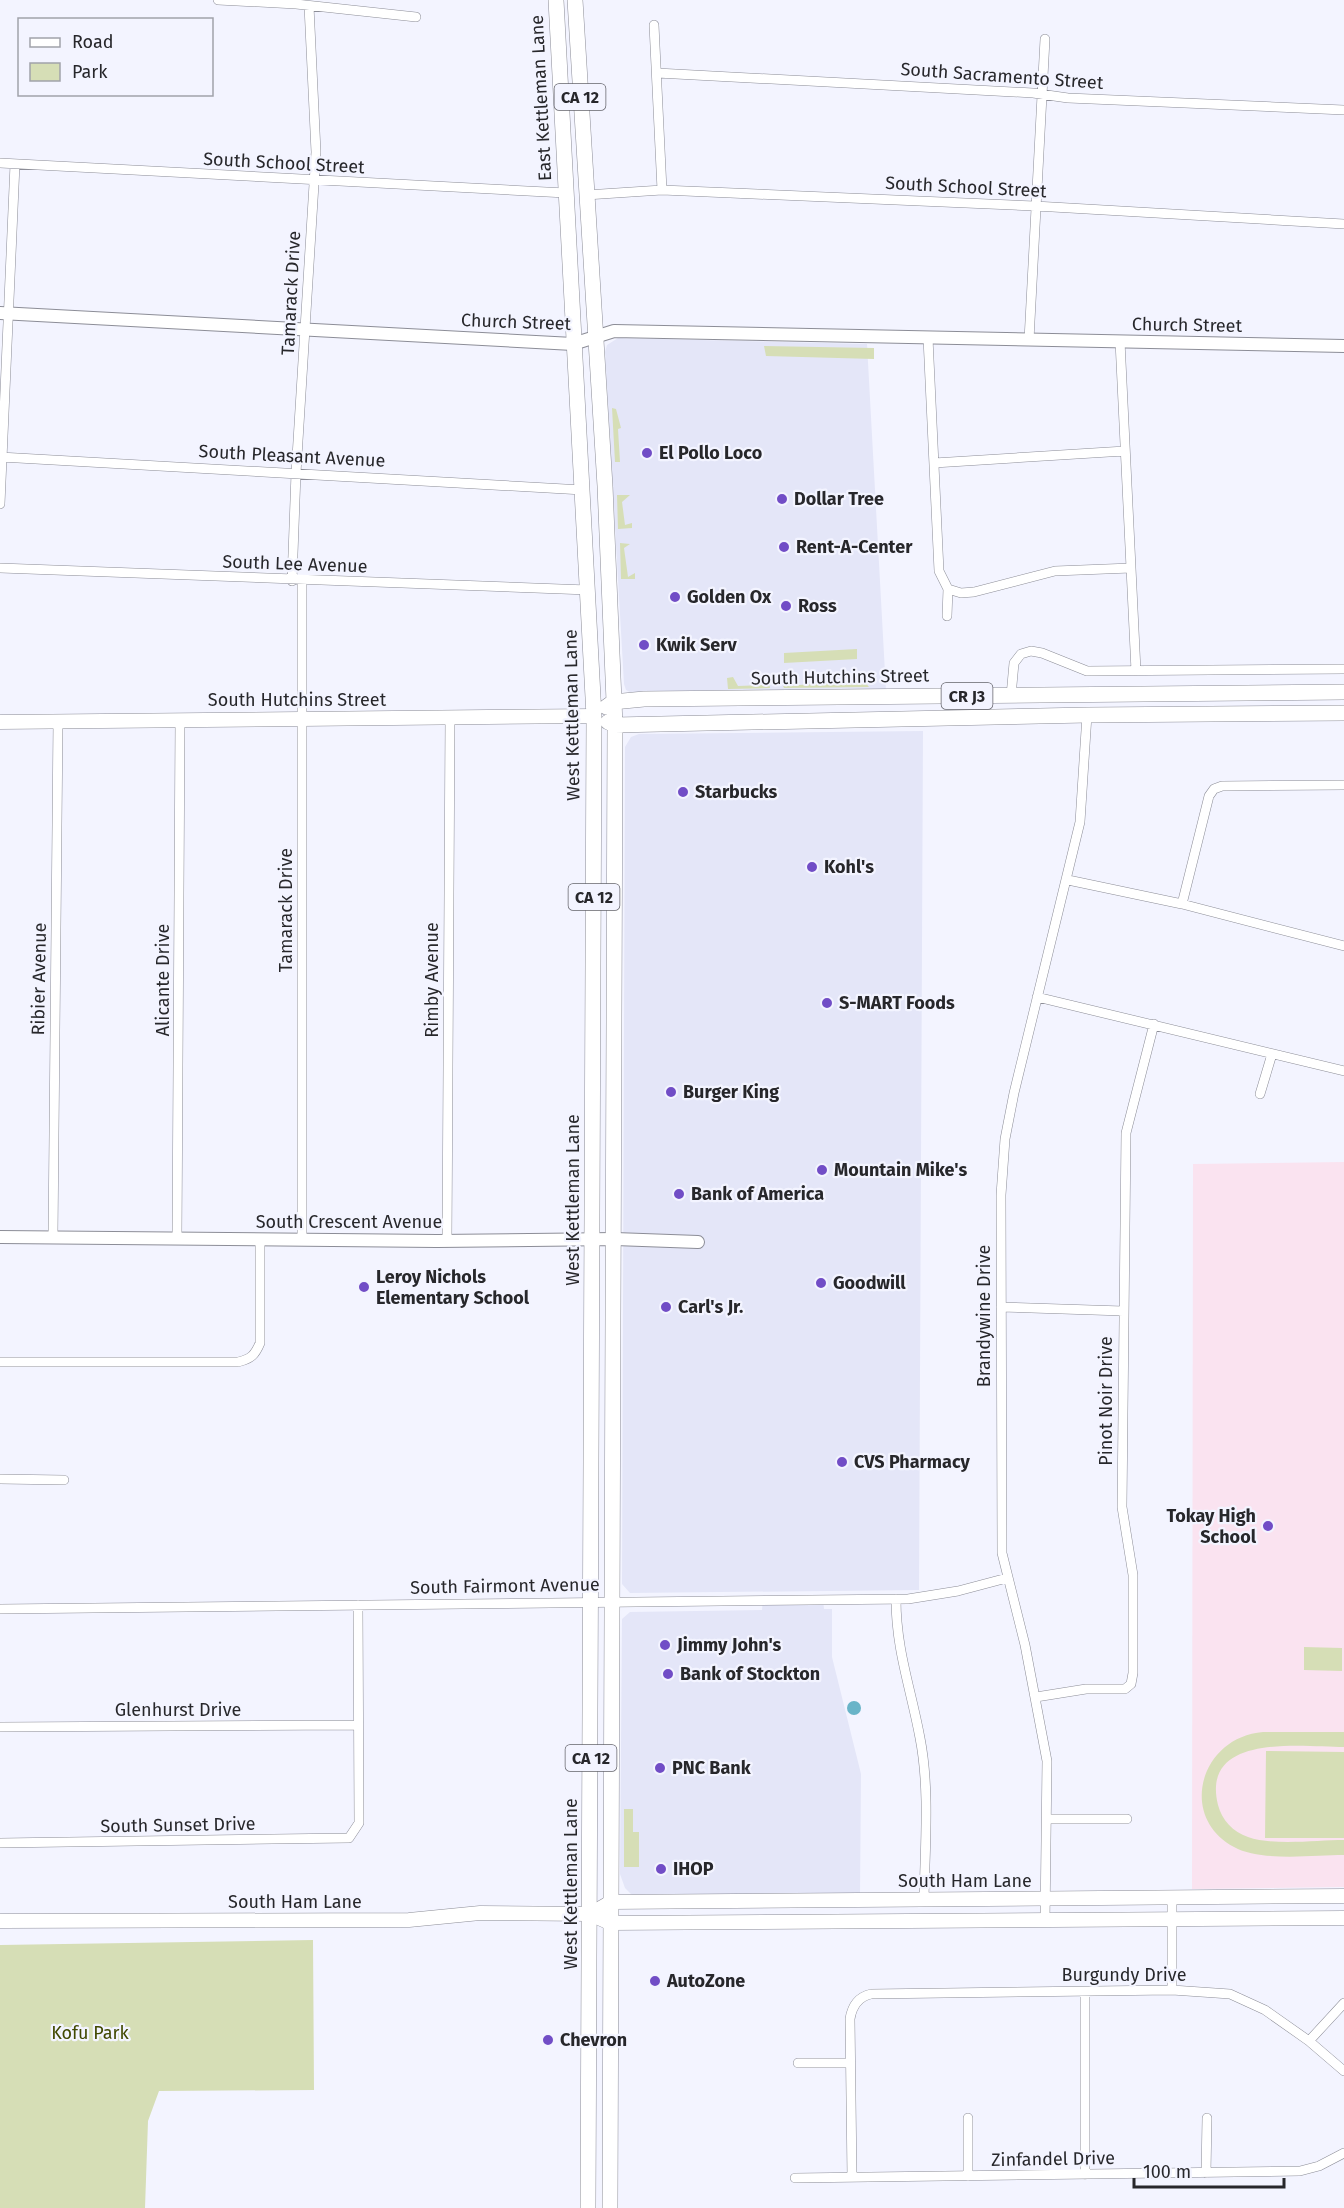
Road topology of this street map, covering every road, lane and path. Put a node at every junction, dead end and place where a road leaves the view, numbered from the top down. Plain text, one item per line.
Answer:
1 (218, 0) edge
2 (556, 0) edge
3 (575, 0) edge
4 (309, 6) junction
5 (416, 17) dead end
6 (654, 25) dead end
7 (1045, 39) dead end
8 (657, 73) junction
9 (1042, 94) junction
10 (1344, 110) edge
11 (0, 162) edge
12 (15, 164) junction
13 (313, 182) junction
14 (663, 190) junction
15 (566, 194) junction
16 (586, 195) junction
17 (1035, 206) junction
18 (1344, 224) edge
19 (5, 313) edge
20 (305, 331) junction
21 (595, 336) junction
22 (928, 338) junction
23 (1029, 340) junction
24 (1120, 342) junction
25 (573, 344) junction
26 (1344, 346) edge
27 (1125, 451) junction
28 (2, 457) edge
29 (934, 463) junction
30 (296, 473) junction
31 (583, 490) junction
32 (0, 504) edge
33 (1131, 567) junction
34 (0, 568) edge
35 (297, 581) junction
36 (948, 589) junction
37 (588, 590) junction
38 (947, 616) dead end
39 (1344, 669) edge
40 (1136, 672) junction
41 (1344, 692) edge
42 (1011, 696) junction
43 (819, 697) junction
44 (613, 702) junction
45 (1344, 713) edge
46 (1087, 715) junction
47 (594, 716) junction
48 (302, 719) junction
49 (450, 719) junction
50 (180, 721) junction
51 (783, 721) junction
52 (0, 722) edge
53 (58, 722) junction
54 (615, 725) junction
55 (1344, 785) edge
56 (1068, 880) junction
57 (1182, 904) junction
58 (594, 920) junction
59 (1344, 946) edge
60 (614, 960) junction
61 (1037, 997) junction
62 (1154, 1023) junction
63 (1272, 1054) junction
64 (1344, 1071) edge
65 (1260, 1094) dead end
66 (0, 1237) edge
67 (53, 1237) junction
68 (177, 1239) junction
69 (302, 1239) junction
70 (615, 1239) junction
71 (260, 1240) junction
72 (447, 1240) junction
73 (593, 1240) junction
74 (698, 1242) dead end
75 (1001, 1307) junction
76 (1123, 1311) junction
77 (0, 1362) edge
78 (0, 1479) edge
79 (64, 1480) dead end
80 (1007, 1578) junction
81 (896, 1599) junction
82 (591, 1601) junction
83 (613, 1602) junction
84 (358, 1605) junction
85 (0, 1609) edge
86 (1036, 1697) junction
87 (357, 1725) junction
88 (0, 1727) edge
89 (1047, 1819) junction
90 (1127, 1819) dead end
91 (0, 1843) edge
92 (1344, 1896) edge
93 (1046, 1898) junction
94 (1172, 1898) junction
95 (924, 1899) junction
96 (611, 1902) junction
97 (590, 1914) junction
98 (1344, 1918) edge
99 (0, 1921) edge
100 (1172, 1921) junction
101 (1045, 1922) junction
102 (610, 1923) junction
103 (1172, 1990) junction
104 (1085, 1992) junction
105 (1344, 2003) edge
106 (1309, 2041) junction
107 (798, 2063) dead end
108 (850, 2063) junction
109 (1344, 2071) edge
110 (968, 2118) dead end
111 (1207, 2118) dead end
112 (1344, 2152) edge
113 (1206, 2173) junction
114 (1085, 2175) junction
115 (968, 2176) junction
116 (852, 2177) junction
117 (795, 2178) dead end
118 (588, 2208) edge
119 (610, 2208) edge

1 - 4 street
2 - 15 main road, East Kettleman Lane / CA 12
3 - 16 main road, CA 12
4 - 5 street
4 - 13 street, Tamarack Drive
6 - 8 street
7 - 9 street
8 - 9 street, South Sacramento Street
8 - 14 street
9 - 10 street, South Sacramento Street
9 - 17 street
11 - 12 street, South School Street
12 - 13 street, South School Street
12 - 19 street
13 - 15 street, South School Street
13 - 20 street, Tamarack Drive
14 - 16 street, South School Street
14 - 17 street, South School Street
15 - 25 main road, West Kettleman Lane / CA 12
16 - 21 main road, CA 12
17 - 18 street, South School Street
17 - 23 street
19 - 20 street, Church Street
19 - 28 street
20 - 25 street, Church Street
20 - 30 street, Tamarack Drive
21 - 22 street, Church Street
21 - 25 street, Church Street
21 - 44 main road, CA 12
22 - 23 street, Church Street
22 - 29 street
23 - 24 street, Church Street
24 - 26 street, Church Street
24 - 27 street
25 - 31 main road, West Kettleman Lane / CA 12
27 - 29 street
27 - 33 street
28 - 30 street, South Pleasant Avenue
28 - 32 street
29 - 36 street
30 - 31 street, South Pleasant Avenue
30 - 35 street, Tamarack Drive
31 - 37 main road, West Kettleman Lane / CA 12
33 - 36 street
33 - 40 street
34 - 35 street, South Lee Avenue
35 - 37 street, South Lee Avenue
35 - 48 street, Tamarack Drive
36 - 38 street
37 - 47 main road, West Kettleman Lane / CA 12
39 - 40 street
40 - 42 street
41 - 42 main road, South Hutchins Street / CR J3
42 - 43 main road, South Hutchins Street / CR J3
43 - 44 main road, South Hutchins Street / CR J3
43 - 51 main road
44 - 47 main road
44 - 54 main road, CA 12
45 - 46 main road, South Hutchins Street / CR J3
46 - 51 main road, South Hutchins Street / CR J3
46 - 56 street, Brandywine Drive
47 - 49 main road, South Hutchins Street
47 - 54 main road, South Hutchins Street / CR J3
47 - 58 main road, West Kettleman Lane / CA 12
48 - 49 main road, South Hutchins Street
48 - 50 main road, South Hutchins Street
48 - 69 street, Tamarack Drive
49 - 72 street, Rimby Avenue
50 - 53 main road, South Hutchins Street
50 - 68 street, Alicante Drive
51 - 54 main road, South Hutchins Street / CR J3
52 - 53 main road, South Hutchins Street
53 - 67 street, Ribier Avenue
54 - 60 main road, CA 12
55 - 57 street
56 - 57 street
56 - 61 street, Brandywine Drive
57 - 59 street
58 - 60 main road
58 - 73 main road, West Kettleman Lane / CA 12
60 - 70 main road, CA 12
61 - 62 street
61 - 75 street, Brandywine Drive
62 - 63 street
62 - 76 street, Pinot Noir Drive
63 - 64 street
63 - 65 street
66 - 67 street, South Crescent Avenue
67 - 68 street, South Crescent Avenue
68 - 71 street, South Crescent Avenue
69 - 71 street, South Crescent Avenue
69 - 72 street, South Crescent Avenue
70 - 73 street, South Crescent Avenue
70 - 74 street, South Crescent Avenue
70 - 83 main road, CA 12
71 - 77 street
72 - 73 street, South Crescent Avenue
73 - 82 main road, West Kettleman Lane / CA 12
75 - 76 street
75 - 80 street, Brandywine Drive
76 - 86 street, Pinot Noir Drive
78 - 79 street
80 - 81 street, South Fairmont Avenue
80 - 86 street, Brandywine Drive
81 - 83 street, South Fairmont Avenue
81 - 95 street
82 - 83 street, South Fairmont Avenue
82 - 84 street, South Fairmont Avenue
82 - 97 main road, West Kettleman Lane / CA 12
83 - 96 main road, CA 12
84 - 85 street, South Fairmont Avenue
84 - 87 street
86 - 89 street, Brandywine Drive
87 - 88 street, Glenhurst Drive
87 - 91 street, South Sunset Drive
89 - 90 street
89 - 93 street, Brandywine Drive
92 - 94 main road, South Ham Lane
93 - 94 main road, South Ham Lane
93 - 95 main road, South Ham Lane
93 - 101 street, Brandywine Drive
94 - 100 street
95 - 96 main road, South Ham Lane
96 - 97 main road, South Ham Lane
96 - 102 main road, CA 12
97 - 99 main road, South Ham Lane
97 - 102 main road, South Ham Lane
97 - 118 main road, West Kettleman Lane / CA 12
98 - 100 main road, South Ham Lane
100 - 101 main road, South Ham Lane
100 - 103 street
101 - 102 main road, South Ham Lane
102 - 119 main road, CA 12
103 - 104 street, Burgundy Drive
103 - 106 street, Burgundy Drive
104 - 108 street, Burgundy Drive
104 - 114 street
105 - 106 street
106 - 109 street, Burgundy Drive
107 - 108 street
108 - 116 street
110 - 115 street
111 - 113 street
112 - 113 street, Zinfandel Drive
113 - 114 street, Zinfandel Drive
114 - 115 street, Zinfandel Drive
115 - 116 street, Zinfandel Drive
116 - 117 street, Zinfandel Drive

